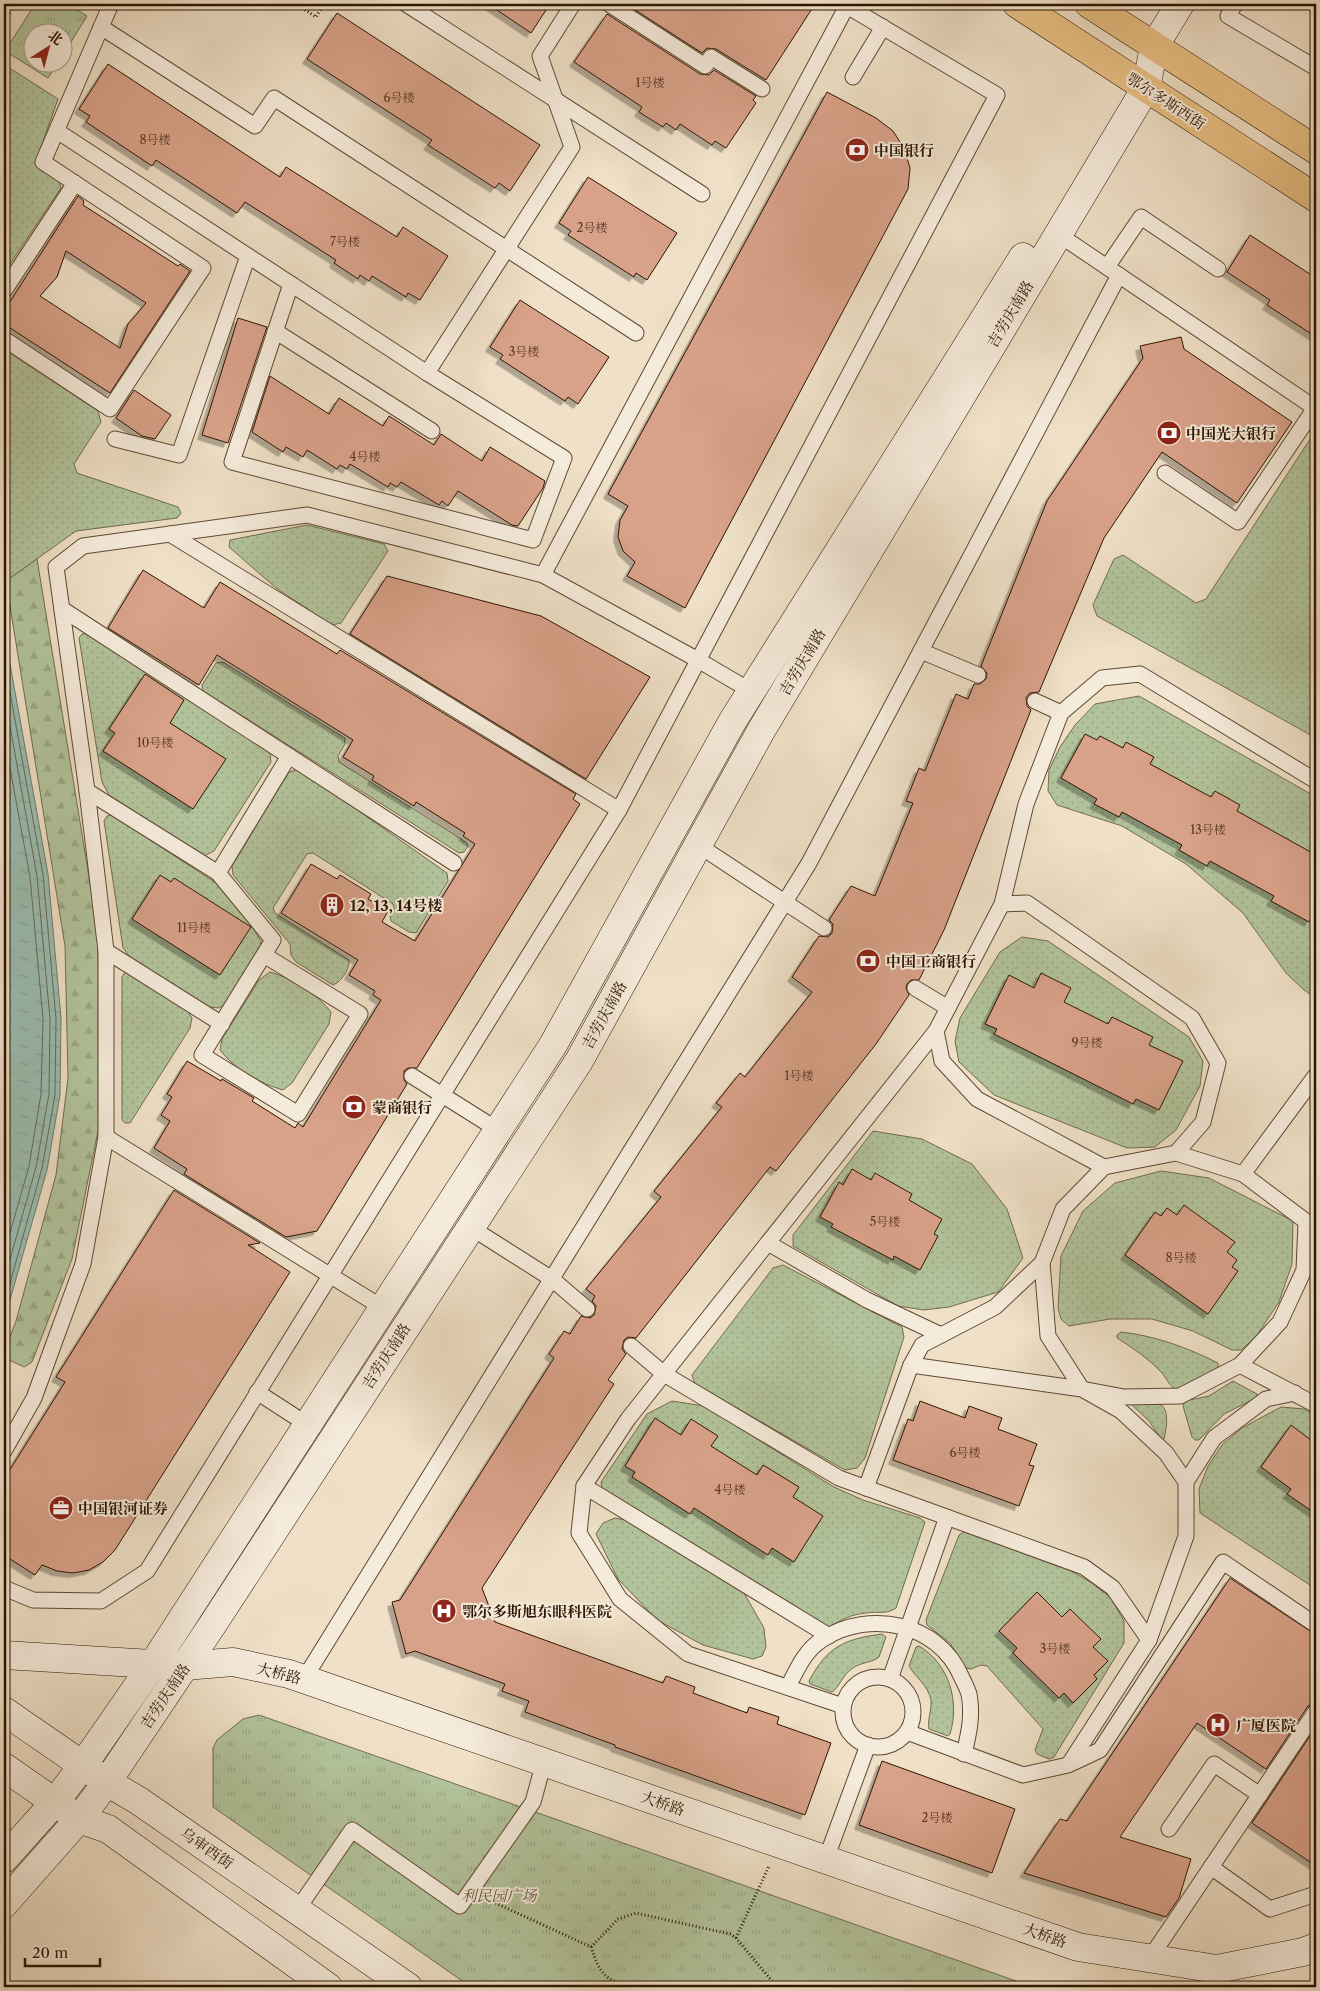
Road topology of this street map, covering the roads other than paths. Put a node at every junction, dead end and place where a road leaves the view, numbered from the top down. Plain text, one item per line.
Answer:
1 (111, 4) edge
2 (406, 4) edge
3 (574, 4) edge
4 (609, 4) edge
5 (1017, 4) edge
6 (1089, 4) edge
7 (1180, 4) edge
8 (1235, 4) edge
9 (848, 5) edge
10 (101, 27) junction
11 (883, 27) junction
12 (1154, 46) junction
13 (1316, 68) edge
14 (853, 77) dead end
15 (1140, 84) junction
16 (762, 89) dead end
17 (556, 100) junction
18 (57, 131) junction
19 (1316, 150) edge
20 (74, 183) junction
21 (702, 194) dead end
22 (1316, 198) edge
23 (1058, 234) junction
24 (506, 249) junction
25 (248, 256) junction
26 (1218, 269) dead end
27 (1113, 271) junction
28 (291, 284) junction
29 (4, 291) edge
30 (276, 331) junction
31 (636, 333) dead end
32 (4, 339) edge
33 (427, 372) junction
34 (432, 431) dead end
35 (115, 439) dead end
36 (1165, 473) dead end
37 (170, 534) junction
38 (543, 575) junction
39 (62, 608) junction
40 (921, 651) junction
41 (698, 660) junction
42 (978, 675) dead end
43 (751, 691) junction
44 (1035, 701) dead end
45 (1061, 713) junction
46 (289, 756) junction
47 (1316, 781) edge
48 (87, 791) junction
49 (619, 810) junction
50 (698, 845) junction
51 (454, 863) dead end
52 (218, 873) junction
53 (785, 902) junction
54 (1002, 904) junction
55 (824, 928) dead end
56 (106, 951) junction
57 (264, 955) junction
58 (915, 988) dead end
59 (948, 1008) junction
60 (222, 1024) junction
61 (936, 1032) junction
62 (1316, 1075) edge
63 (412, 1076) dead end
64 (442, 1095) junction
65 (498, 1130) junction
66 (106, 1137) junction
67 (1176, 1153) junction
68 (1104, 1167) junction
69 (1243, 1174) junction
70 (1311, 1226) edge
71 (470, 1227) junction
72 (768, 1243) junction
73 (1042, 1263) junction
74 (330, 1275) junction
75 (552, 1278) junction
76 (383, 1308) junction
77 (587, 1308) dead end
78 (941, 1335) junction
79 (631, 1346) dead end
80 (911, 1365) junction
81 (1240, 1365) junction
82 (664, 1374) junction
83 (1082, 1389) junction
84 (257, 1392) junction
85 (1295, 1393) junction
86 (1316, 1405) edge
87 (308, 1425) junction
88 (4, 1451) edge
89 (1186, 1482) junction
90 (584, 1486) junction
91 (866, 1488) junction
92 (948, 1518) junction
93 (4, 1588) edge
94 (1316, 1625) edge
95 (908, 1627) junction
96 (829, 1636) junction
97 (1149, 1640) junction
98 (4, 1655) edge
99 (153, 1664) junction
100 (185, 1666) junction
101 (304, 1679) junction
102 (890, 1679) junction
103 (788, 1687) junction
104 (843, 1706) junction
105 (4, 1711) edge
106 (1316, 1711) edge
107 (907, 1732) junction
108 (868, 1745) junction
109 (964, 1754) junction
110 (544, 1762) junction
111 (1068, 1765) junction
112 (83, 1766) junction
113 (4, 1767) edge
114 (107, 1782) junction
115 (1260, 1794) junction
116 (55, 1802) junction
117 (79, 1819) junction
118 (1169, 1829) dead end
119 (4, 1859) edge
120 (826, 1859) junction
121 (1211, 1867) junction
122 (1316, 1894) edge
123 (4, 1904) edge
124 (297, 1910) junction
125 (1316, 1947) edge
126 (1150, 1958) junction
127 (328, 1987) edge
128 (408, 1987) edge

1 - 10 lane
2 - 17 lane
3 - 17 lane
4 - 16 lane
5 - 15 main road, 鄂尔多斯西街
6 - 12 main road
7 - 12 main road
8 - 13 lane
9 - 11 lane
9 - 38 lane
10 - 18 lane
10 - 24 lane
11 - 14 lane
11 - 41 lane
12 - 15 main road
12 - 19 main road
15 - 22 main road, 鄂尔多斯西街
15 - 23 main road, 吉劳庆南路
15 - 43 main road, 吉劳庆南路
17 - 21 lane
17 - 24 lane
18 - 20 lane
18 - 25 lane
20 - 29 lane
20 - 32 lane
23 - 27 lane
23 - 50 main road, 吉劳庆南路
24 - 31 lane
24 - 33 lane
25 - 28 lane
25 - 35 lane
26 - 27 lane
27 - 36 lane
27 - 40 lane
28 - 30 lane
28 - 33 lane
30 - 33 lane
30 - 34 lane
37 - 38 lane
37 - 39 lane
37 - 49 lane
38 - 41 lane
39 - 46 lane
39 - 48 lane
40 - 42 lane
40 - 53 lane
41 - 43 lane
41 - 49 lane
43 - 65 main road, 吉劳庆南路
44 - 45 lane
45 - 47 lane
45 - 54 lane
46 - 51 lane
46 - 52 lane
48 - 52 lane
48 - 56 lane
49 - 64 lane
50 - 53 lane
50 - 71 main road, 吉劳庆南路
52 - 57 lane
53 - 55 lane
53 - 75 lane
54 - 59 lane
54 - 67 lane
56 - 60 lane
56 - 66 lane
57 - 60 lane
57 - 60 lane
58 - 59 lane
59 - 61 lane
61 - 68 lane
61 - 72 lane
62 - 69 lane
63 - 64 lane
64 - 65 lane
64 - 74 lane
65 - 76 main road, 吉劳庆南路
66 - 74 lane
66 - 88 lane
67 - 68 lane
67 - 69 lane
68 - 73 lane
69 - 70 lane
70 - 81 lane
71 - 75 lane
71 - 100 main road, 吉劳庆南路
72 - 78 lane
72 - 82 lane
73 - 78 lane
73 - 83 lane
74 - 76 lane
74 - 84 lane
75 - 77 lane
75 - 101 lane
76 - 87 main road, 吉劳庆南路
78 - 80 lane
79 - 82 lane
80 - 83 lane
80 - 91 lane
81 - 83 lane
81 - 85 lane
82 - 90 lane
82 - 91 lane
83 - 89 lane
84 - 87 lane
84 - 93 lane
85 - 86 lane
85 - 89 lane
87 - 99 main road, 吉劳庆南路
89 - 97 lane
90 - 96 lane
90 - 103 lane
91 - 92 lane
92 - 95 lane
92 - 97 lane
94 - 111 lane
95 - 96 lane
95 - 102 lane
95 - 109 lane
96 - 103 lane
97 - 111 lane
98 - 99 main road, 大桥路
99 - 100 main road, 大桥路
99 - 112 main road, 吉劳庆南路
100 - 101 main road, 大桥路
100 - 114 main road, 吉劳庆南路
101 - 110 main road, 大桥路
102 - 104 lane
102 - 107 lane
103 - 104 lane
104 - 108 lane
105 - 112 main road, 乌审西街
106 - 115 lane
107 - 108 lane
107 - 109 lane
108 - 120 lane
109 - 111 lane
110 - 120 main road, 大桥路
110 - 124 lane
112 - 114 main road, 乌审西街
112 - 116 main road, 吉劳庆南路
113 - 116 main road
114 - 117 main road, 吉劳庆南路
114 - 124 main road, 乌审西街
115 - 118 lane
115 - 121 lane
116 - 117 main road
116 - 119 main road, 吉劳庆南路
117 - 123 main road, 吉劳庆南路
117 - 127 main road
120 - 126 main road, 大桥路
121 - 122 lane
121 - 126 lane
124 - 128 main road, 乌审西街
125 - 126 main road, 大桥路

